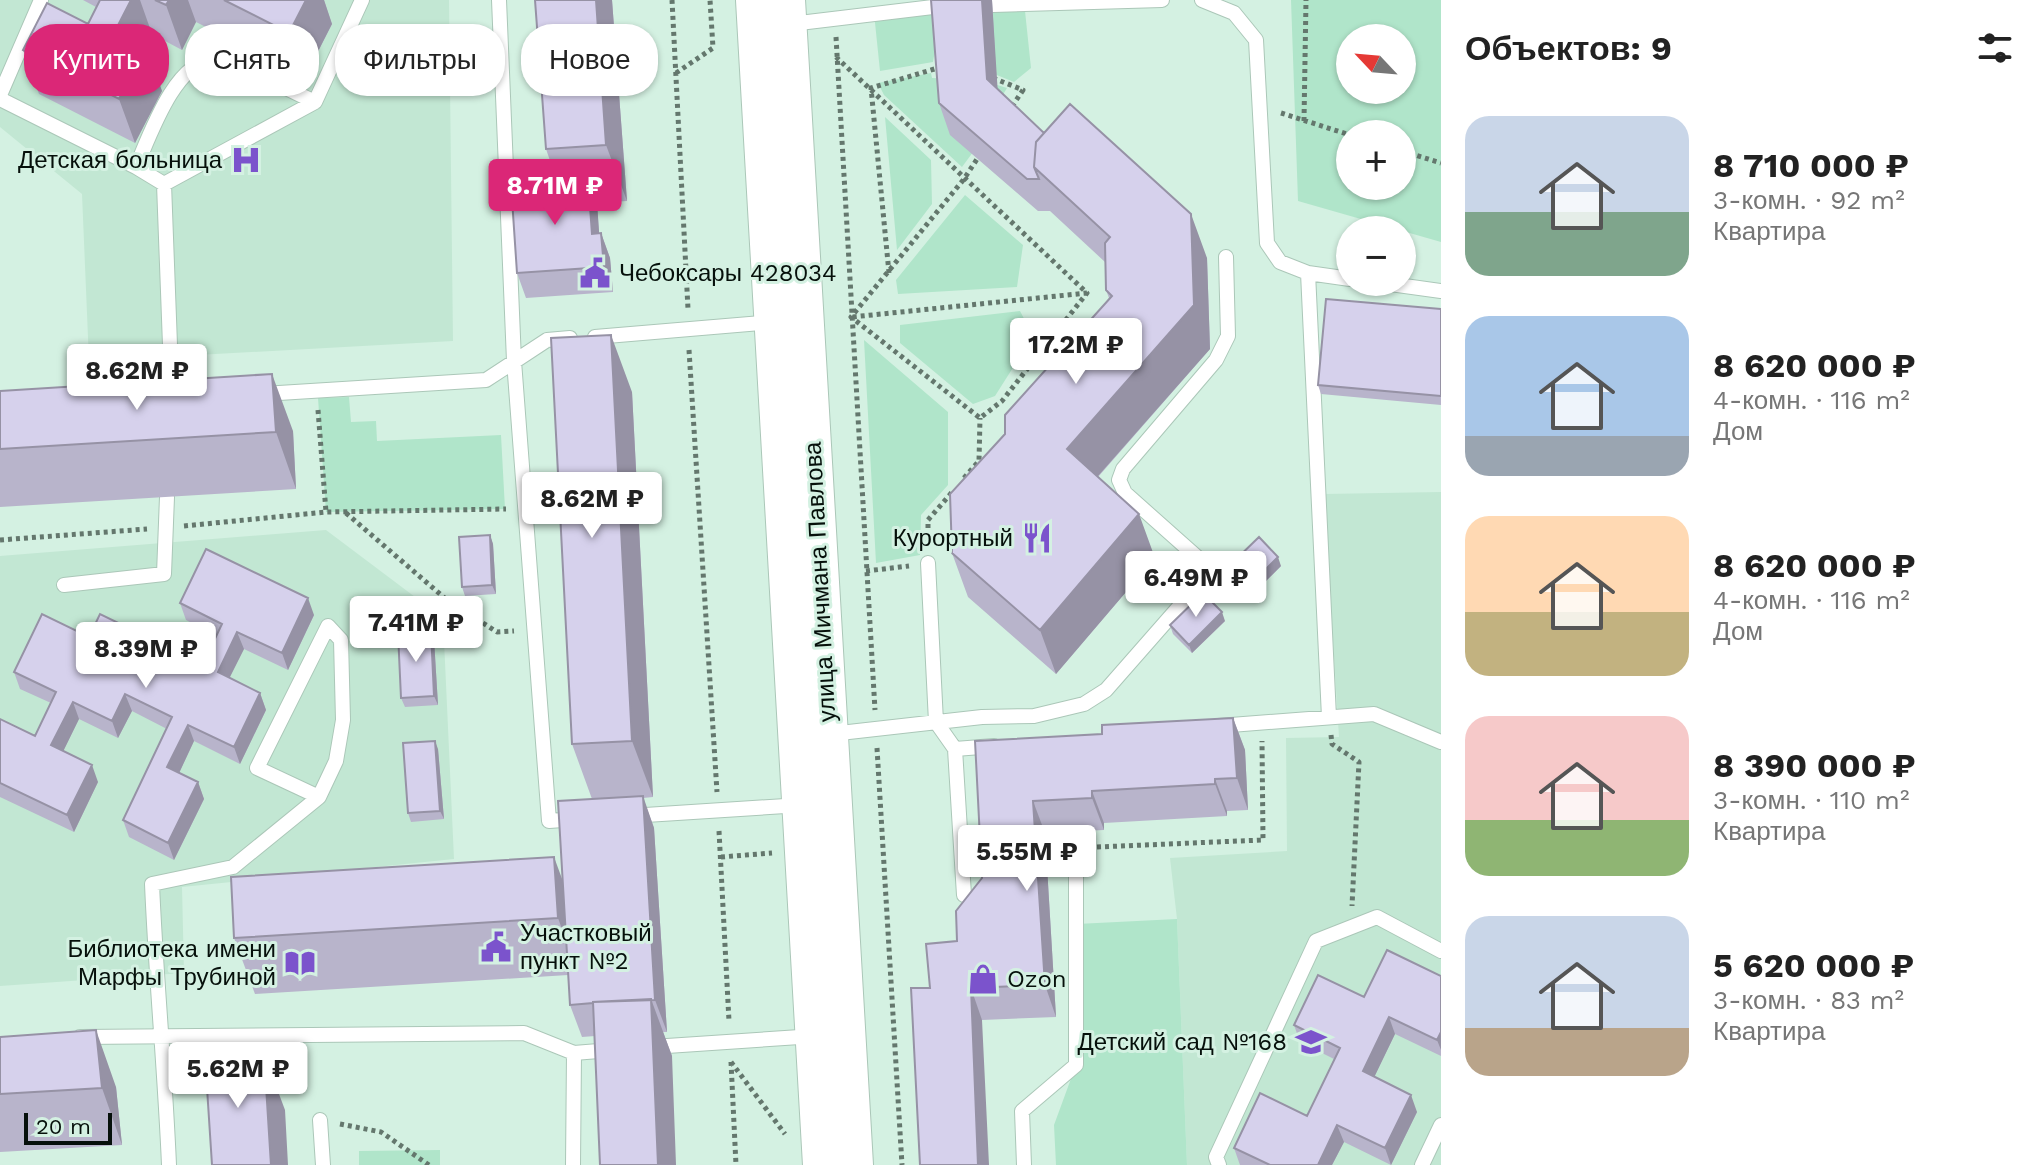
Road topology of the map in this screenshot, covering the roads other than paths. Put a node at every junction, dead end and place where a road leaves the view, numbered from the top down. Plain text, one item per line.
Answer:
1 (41, 0) edge
2 (362, 0) edge
3 (499, 0) edge
4 (755, 0) edge
5 (1162, 0) edge
6 (1202, 0) edge
7 (993, 5) dead end
8 (941, 6) edge
9 (787, 12) edge
10 (0, 97) edge
11 (315, 102) junction
12 (136, 167) junction
13 (164, 184) junction
14 (1226, 257) dead end
15 (1308, 273) junction
16 (1336, 277) edge
17 (1416, 288) edge
18 (1441, 291) edge
19 (789, 320) junction
20 (514, 361) junction
21 (245, 395) edge
22 (156, 400) edge
23 (167, 497) dead end
24 (928, 563) road end
25 (64, 585) dead end
26 (1329, 717) junction
27 (936, 722) junction
28 (1200, 728) edge
29 (813, 736) junction
30 (1441, 742) edge
31 (1016, 744) edge
32 (955, 749) junction
33 (319, 797) junction
34 (801, 805) junction
35 (1076, 848) road end
36 (964, 895) edge
37 (1441, 951) edge
38 (830, 1035) junction
39 (59, 1037) edge
40 (163, 1037) junction
41 (636, 1048) edge
42 (621, 1049) edge
43 (574, 1053) junction
44 (320, 1120) road end
45 (1441, 1125) edge
46 (169, 1165) edge
47 (323, 1165) edge
48 (573, 1165) edge
49 (822, 1165) edge
50 (854, 1165) edge
51 (1024, 1165) edge
52 (1219, 1165) edge
53 (1422, 1165) edge

1 - 10 lane
2 - 11 lane
3 - 20 lane
4 - 19 main road, улица Мичмана Павлова
5 - 7 lane
6 - 15 lane
8 - 9 lane
9 - 19 main road, улица Мичмана Павлова
10 - 12 lane
11 - 12 lane
11 - 13 lane
12 - 13 lane
13 - 22 lane
14 - 27 lane
15 - 16 lane
15 - 26 lane
17 - 18 lane
19 - 20 lane
19 - 29 main road, улица Мичмана Павлова
20 - 21 lane
20 - 34 lane
23 - 25 lane
24 - 27 lane
26 - 28 lane
26 - 30 lane
27 - 29 lane
27 - 32 lane
29 - 34 main road, улица Мичмана Павлова
29 - 38 main road, улица Мичмана Павлова
31 - 32 lane
32 - 36 lane
33 - 33 lane
33 - 40 lane
34 - 38 main road, улица Мичмана Павлова
35 - 51 lane
37 - 52 lane
38 - 41 lane
38 - 49 main road, улица Мичмана Павлова
38 - 50 main road, улица Мичмана Павлова
39 - 40 lane
40 - 43 lane
40 - 46 lane
42 - 43 lane
43 - 48 lane
44 - 47 lane
45 - 53 lane

